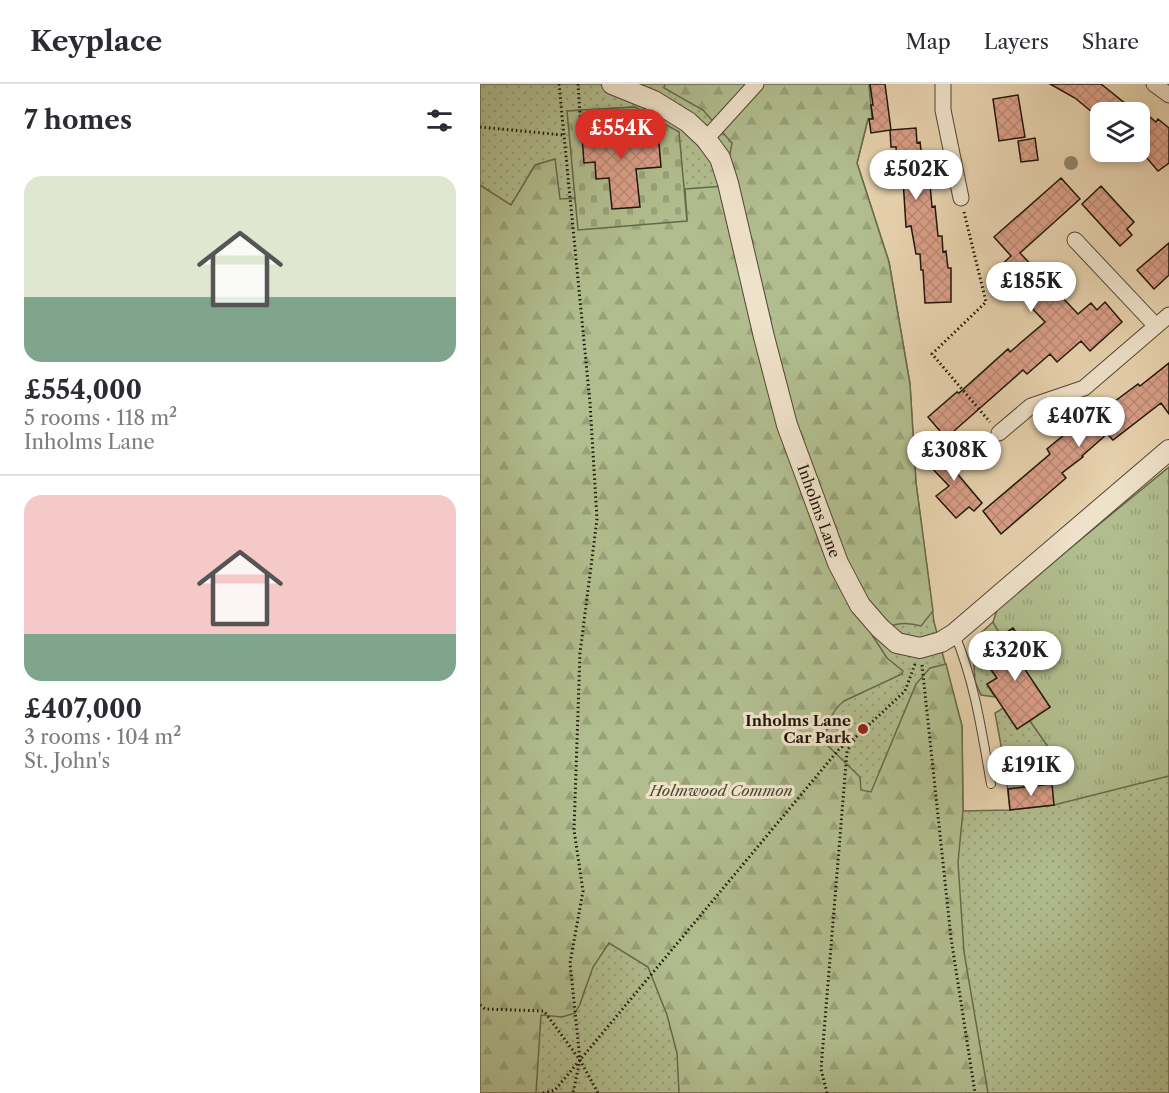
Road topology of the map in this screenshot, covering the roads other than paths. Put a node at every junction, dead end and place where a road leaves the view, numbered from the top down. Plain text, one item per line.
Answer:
1 (612, 84) edge
2 (756, 84) edge
3 (943, 84) edge
4 (1154, 84) edge
5 (1169, 95) edge
6 (706, 139) junction
7 (961, 198) road end
8 (1075, 240) dead end
9 (1169, 315) edge
10 (1156, 326) junction
11 (999, 433) road end
12 (1169, 450) edge
13 (954, 634) junction
14 (991, 784) dead end

1 - 6 street, Inholms Lane
2 - 6 street
3 - 7 street
4 - 5 street
6 - 13 street, Inholms Lane
8 - 10 street
9 - 10 street
10 - 11 street
12 - 13 street
13 - 14 lane

